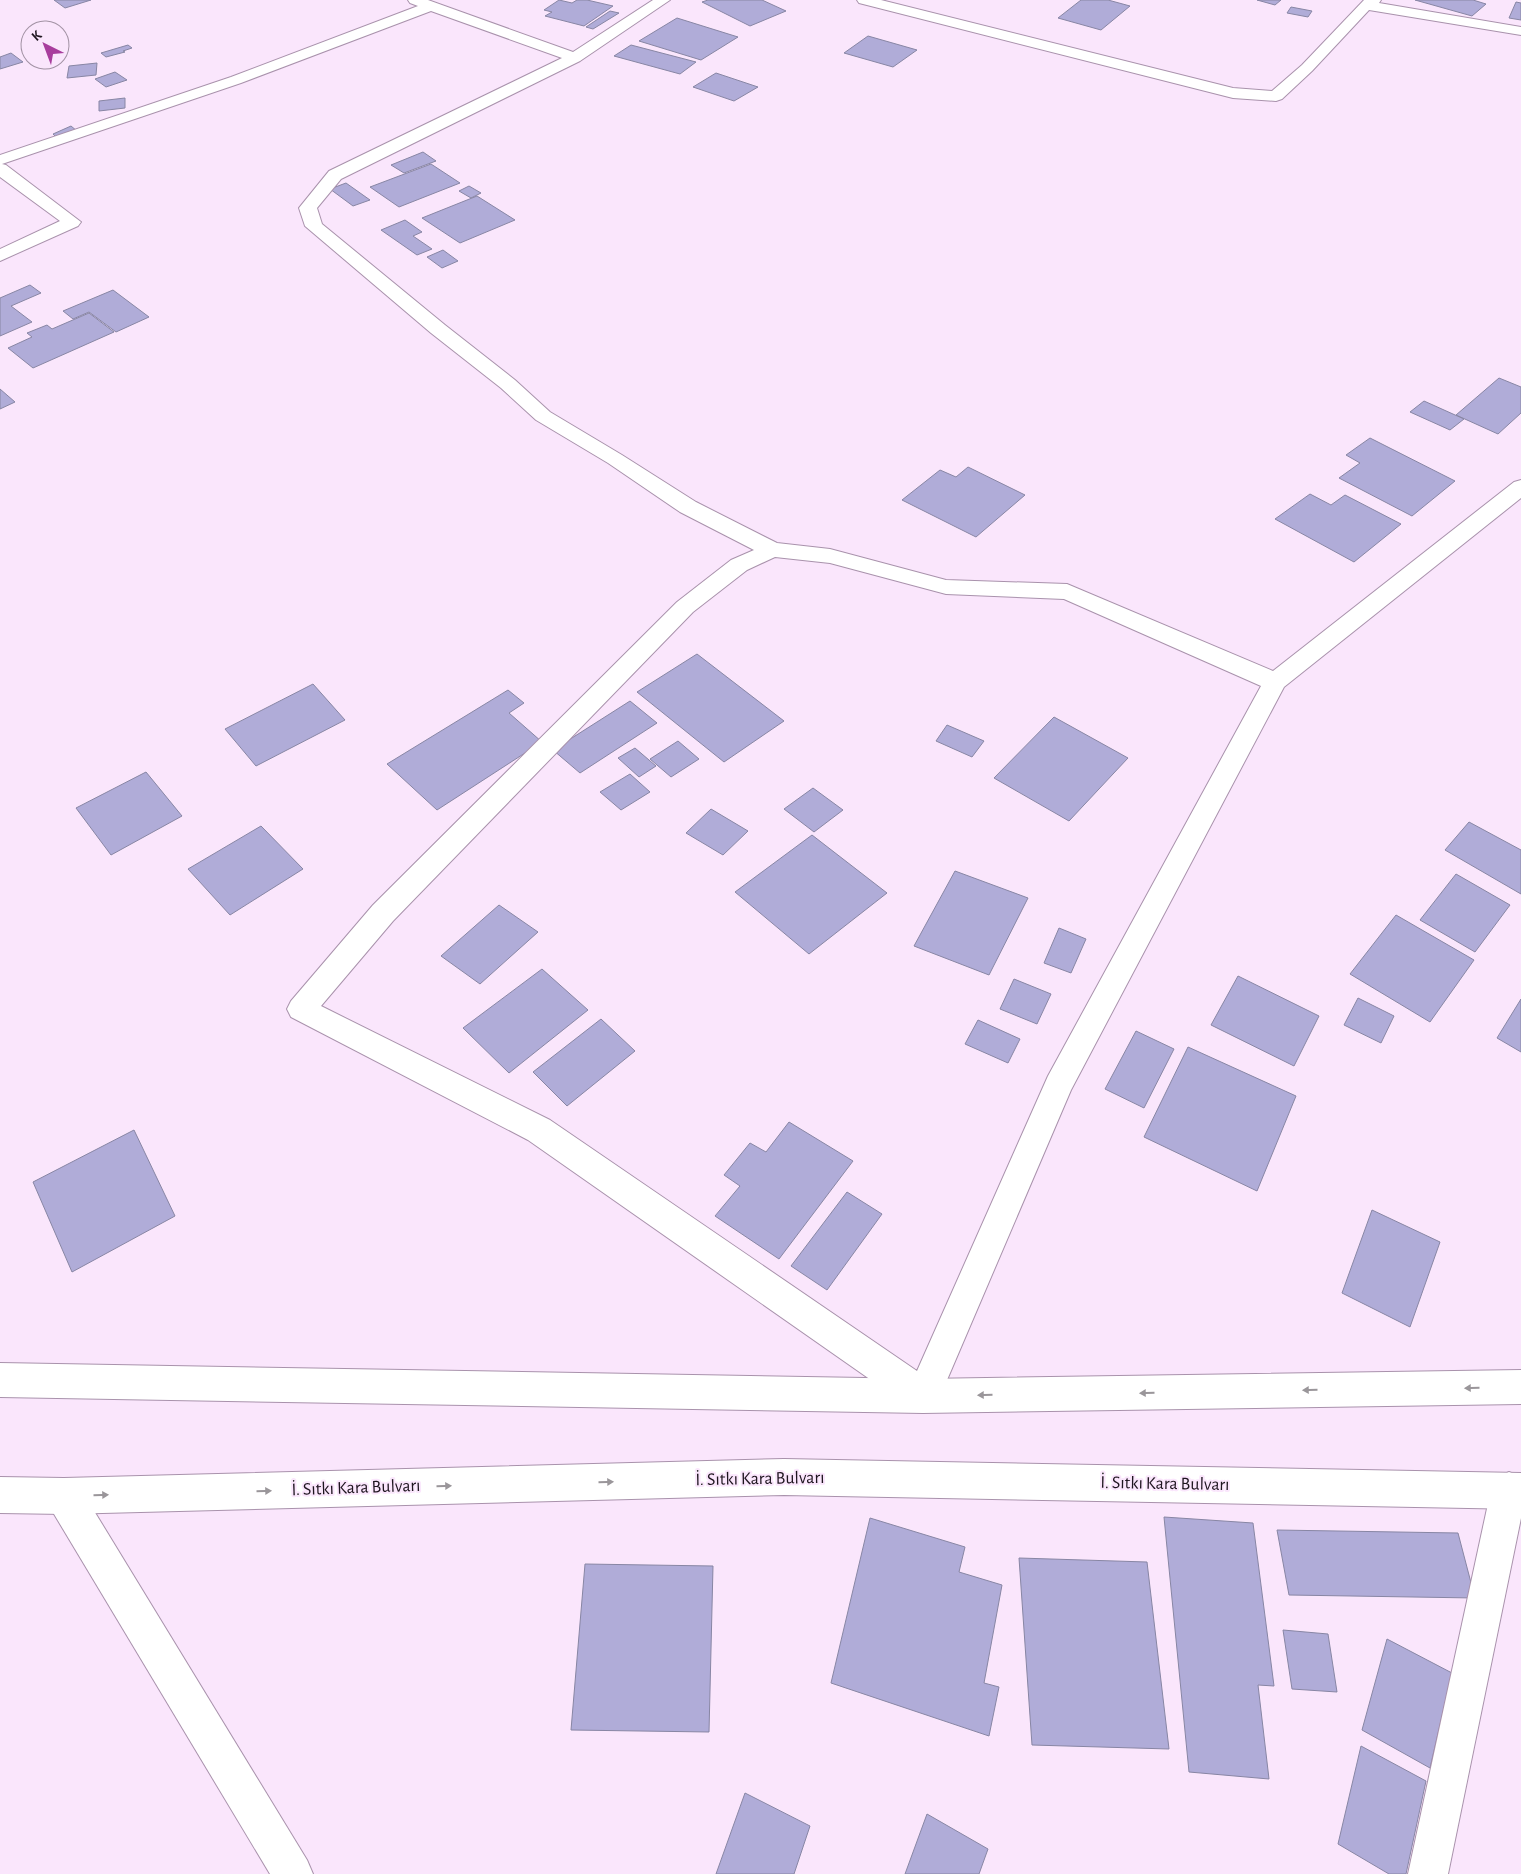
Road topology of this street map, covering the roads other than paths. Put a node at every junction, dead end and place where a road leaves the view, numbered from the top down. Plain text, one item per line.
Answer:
1 (415, 0) edge
2 (663, 0) edge
3 (864, 0) edge
4 (1370, 2) edge
5 (431, 6) junction
6 (1521, 31) edge
7 (575, 58) junction
8 (0, 160) edge
9 (0, 169) edge
10 (0, 256) edge
11 (1521, 487) edge
12 (772, 550) junction
13 (1275, 682) junction
14 (0, 1380) edge
15 (1521, 1387) edge
16 (923, 1396) junction
17 (1515, 1490) edge
18 (0, 1495) edge
19 (64, 1496) junction
20 (293, 1874) edge
21 (1428, 1874) edge

1 - 5 street
2 - 7 street
3 - 4 street
4 - 6 street
5 - 7 street
5 - 8 street
7 - 12 street
9 - 10 street
11 - 13 street
12 - 13 street
12 - 16 street
13 - 16 street
14 - 16 street
15 -> 16 street
19 -> 17 street, İ. Sıtkı Kara Bulvarı
17 - 21 street
18 - 19 street, İ. Sıtkı Kara Bulvarı
19 - 20 street

